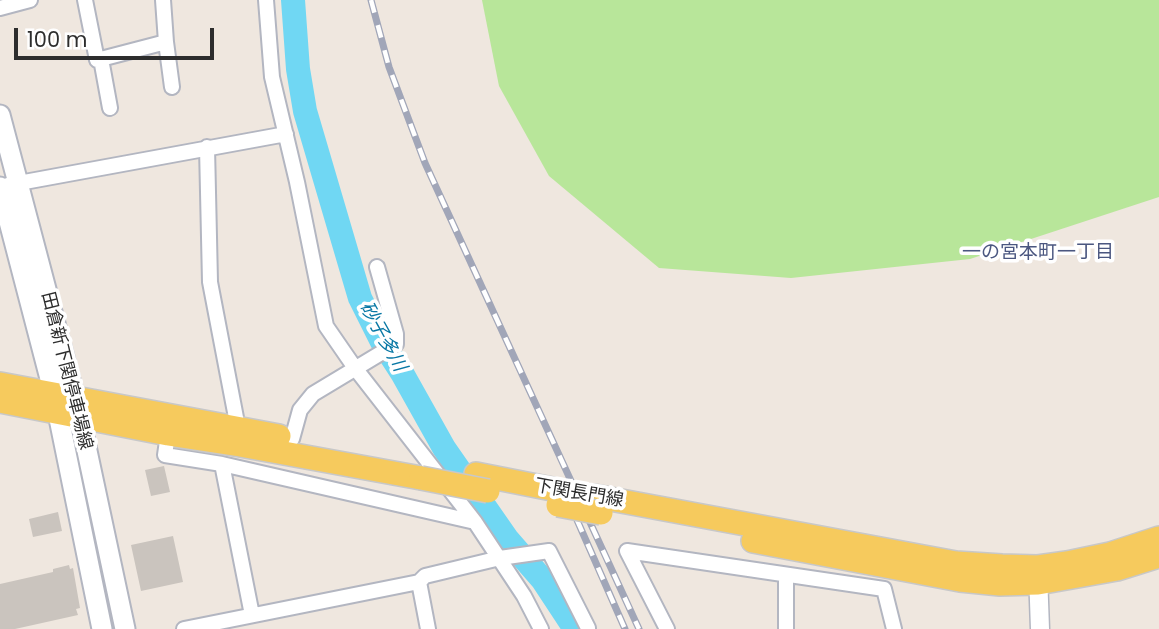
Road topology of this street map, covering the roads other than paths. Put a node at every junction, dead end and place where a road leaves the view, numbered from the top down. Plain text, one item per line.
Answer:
1 (30, 0) edge
2 (85, 0) edge
3 (163, 0) edge
4 (266, 0) edge
5 (0, 8) edge
6 (166, 43) junction
7 (101, 59) junction
8 (172, 87) dead end
9 (110, 108) dead end
10 (0, 115) edge
11 (286, 134) junction
12 (207, 147) junction
13 (4, 186) edge
14 (377, 267) dead end
15 (355, 368) junction
16 (0, 384) edge
17 (0, 401) edge
18 (67, 406) junction
19 (238, 428) junction
20 (167, 434) junction
21 (292, 439) junction
22 (222, 464) junction
23 (417, 470) junction
24 (475, 522) junction
25 (1159, 538) edge
26 (1159, 556) edge
27 (504, 558) junction
28 (786, 575) junction
29 (1038, 575) junction
30 (419, 582) junction
31 (256, 614) junction
32 (101, 628) edge
33 (588, 628) edge
34 (125, 629) edge
35 (184, 629) edge
36 (263, 629) edge
37 (428, 629) edge
38 (541, 629) edge
39 (667, 629) edge
40 (786, 629) edge
41 (894, 629) edge
42 (1040, 629) edge

1 - 5 street
2 - 7 street
3 - 6 street
4 - 11 street
6 - 7 street
6 - 8 street
7 - 9 street
10 - 13 main road, 田倉新下関停車場線
11 - 12 street
11 - 15 street
12 - 13 street
12 - 19 street
13 - 18 main road, 田倉新下関停車場線
14 - 15 street
15 - 21 street
15 - 24 street
16 - 18 main road, 下関長門線
17 - 18 main road, 下関長門線
18 - 19 main road, 下関長門線
18 - 20 main road, 下関長門線
18 - 32 main road, 田倉新下関停車場線
18 - 34 main road, 田倉新下関停車場線
19 - 21 main road, 下関長門線
20 - 22 street
20 - 23 main road, 下関長門線
21 - 23 main road, 下関長門線
22 - 24 street
22 - 31 street
23 - 29 main road, 下関長門線, bridge
24 - 27 street
25 - 29 main road, 下関長門線
26 - 29 main road, 下関長門線
27 - 30 street
27 - 33 street
27 - 38 street
28 - 39 street
28 - 40 street
28 - 41 street
29 - 42 street
30 - 31 street
30 - 37 street
31 - 35 street
31 - 36 street

